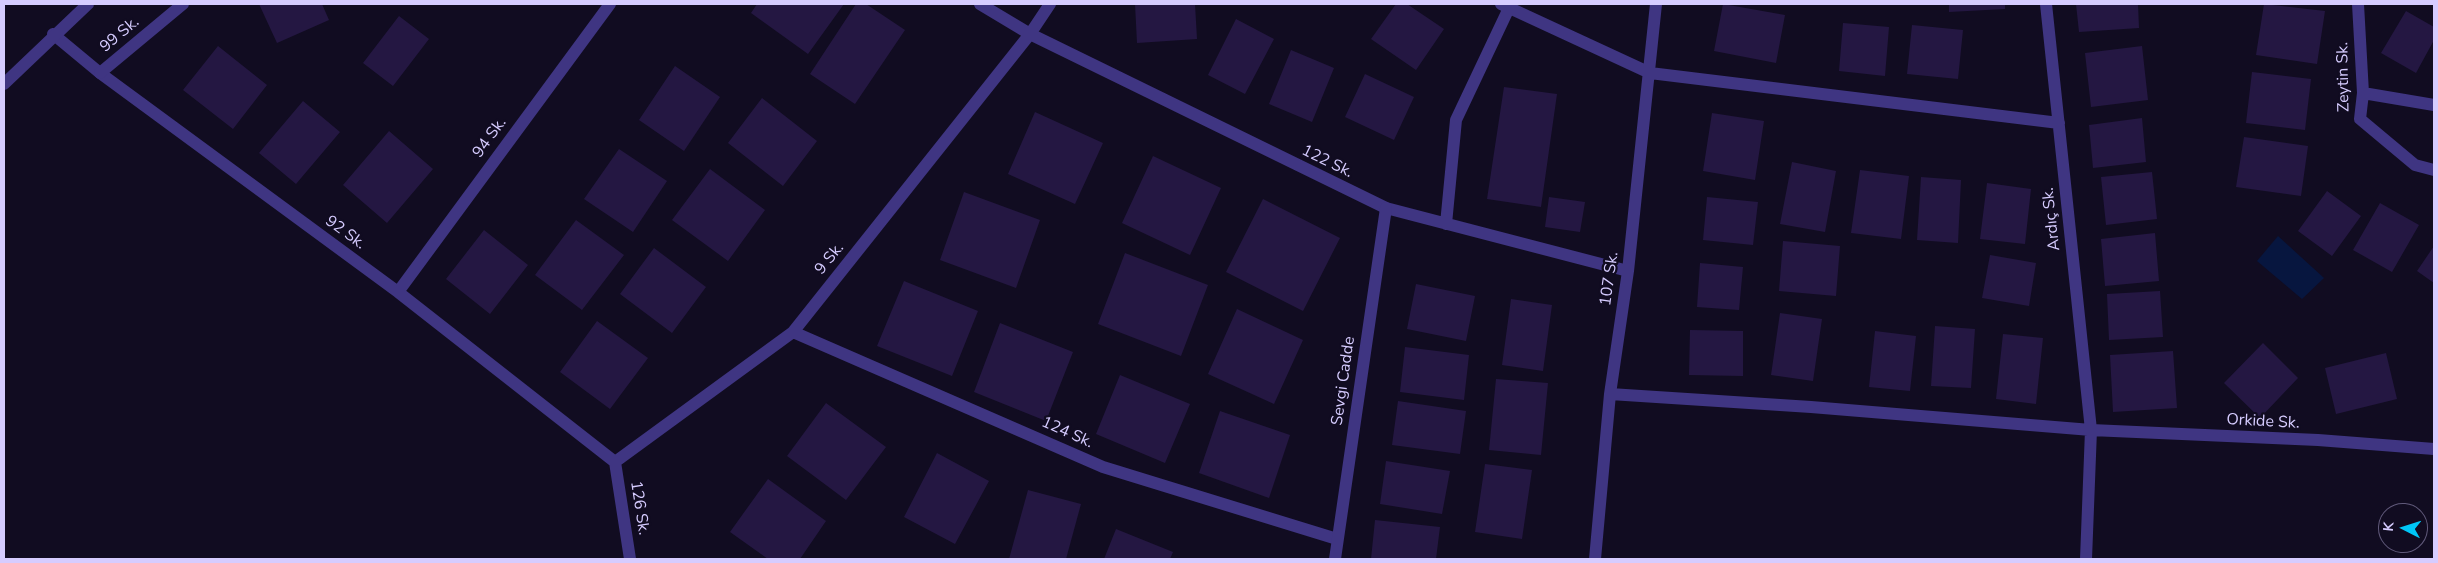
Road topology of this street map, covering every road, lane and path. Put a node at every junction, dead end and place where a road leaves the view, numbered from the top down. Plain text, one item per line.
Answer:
1 (88, 4) edge
2 (184, 4) edge
3 (610, 4) edge
4 (980, 4) edge
5 (1050, 4) edge
6 (1656, 4) edge
7 (2046, 4) edge
8 (2358, 4) edge
9 (1505, 6) edge
10 (53, 34) junction
11 (1030, 34) junction
12 (100, 73) junction
13 (1650, 73) junction
14 (4, 84) edge
15 (2362, 93) junction
16 (2434, 105) edge
17 (2059, 123) junction
18 (2434, 170) edge
19 (1386, 208) junction
20 (1446, 224) junction
21 (1628, 271) junction
22 (398, 292) junction
23 (793, 332) junction
24 (1610, 394) junction
25 (2091, 430) junction
26 (2434, 450) edge
27 (615, 462) junction
28 (1337, 539) junction
29 (630, 559) edge
30 (1335, 559) edge
31 (1595, 559) edge
32 (2086, 559) edge

1 - 10 street
2 - 12 street, 99 Sk.
3 - 22 street, 94 Sk.
4 - 11 street
5 - 11 street, 9 Sk.
6 - 13 street, 107 Sk.
7 - 17 street, Ardıç Sk.
8 - 15 street, Zeytin Sk.
9 - 13 street
9 - 20 street
10 - 12 street, 92 Sk.
10 - 14 street
11 - 19 street, 122 Sk.
11 - 23 street, 9 Sk.
12 - 22 street, 92 Sk.
13 - 17 street
13 - 21 street, 107 Sk.
15 - 16 street
15 - 18 street, Zeytin Sk.
17 - 25 street, Ardıç Sk.
19 - 20 street, 122 Sk.
19 - 28 street, Sevgi Cadde
20 - 21 street, 122 Sk.
21 - 24 street, 107 Sk.
22 - 27 street, 92 Sk.
23 - 27 street, 9 Sk.
23 - 28 street, 124 Sk.
24 - 25 street, Orkide Sk.
24 - 31 street, 107 Sk.
25 - 26 street, Orkide Sk.
25 - 32 street, Ardıç Sk.
27 - 29 street, 126 Sk.
28 - 30 street, Sevgi Cadde

